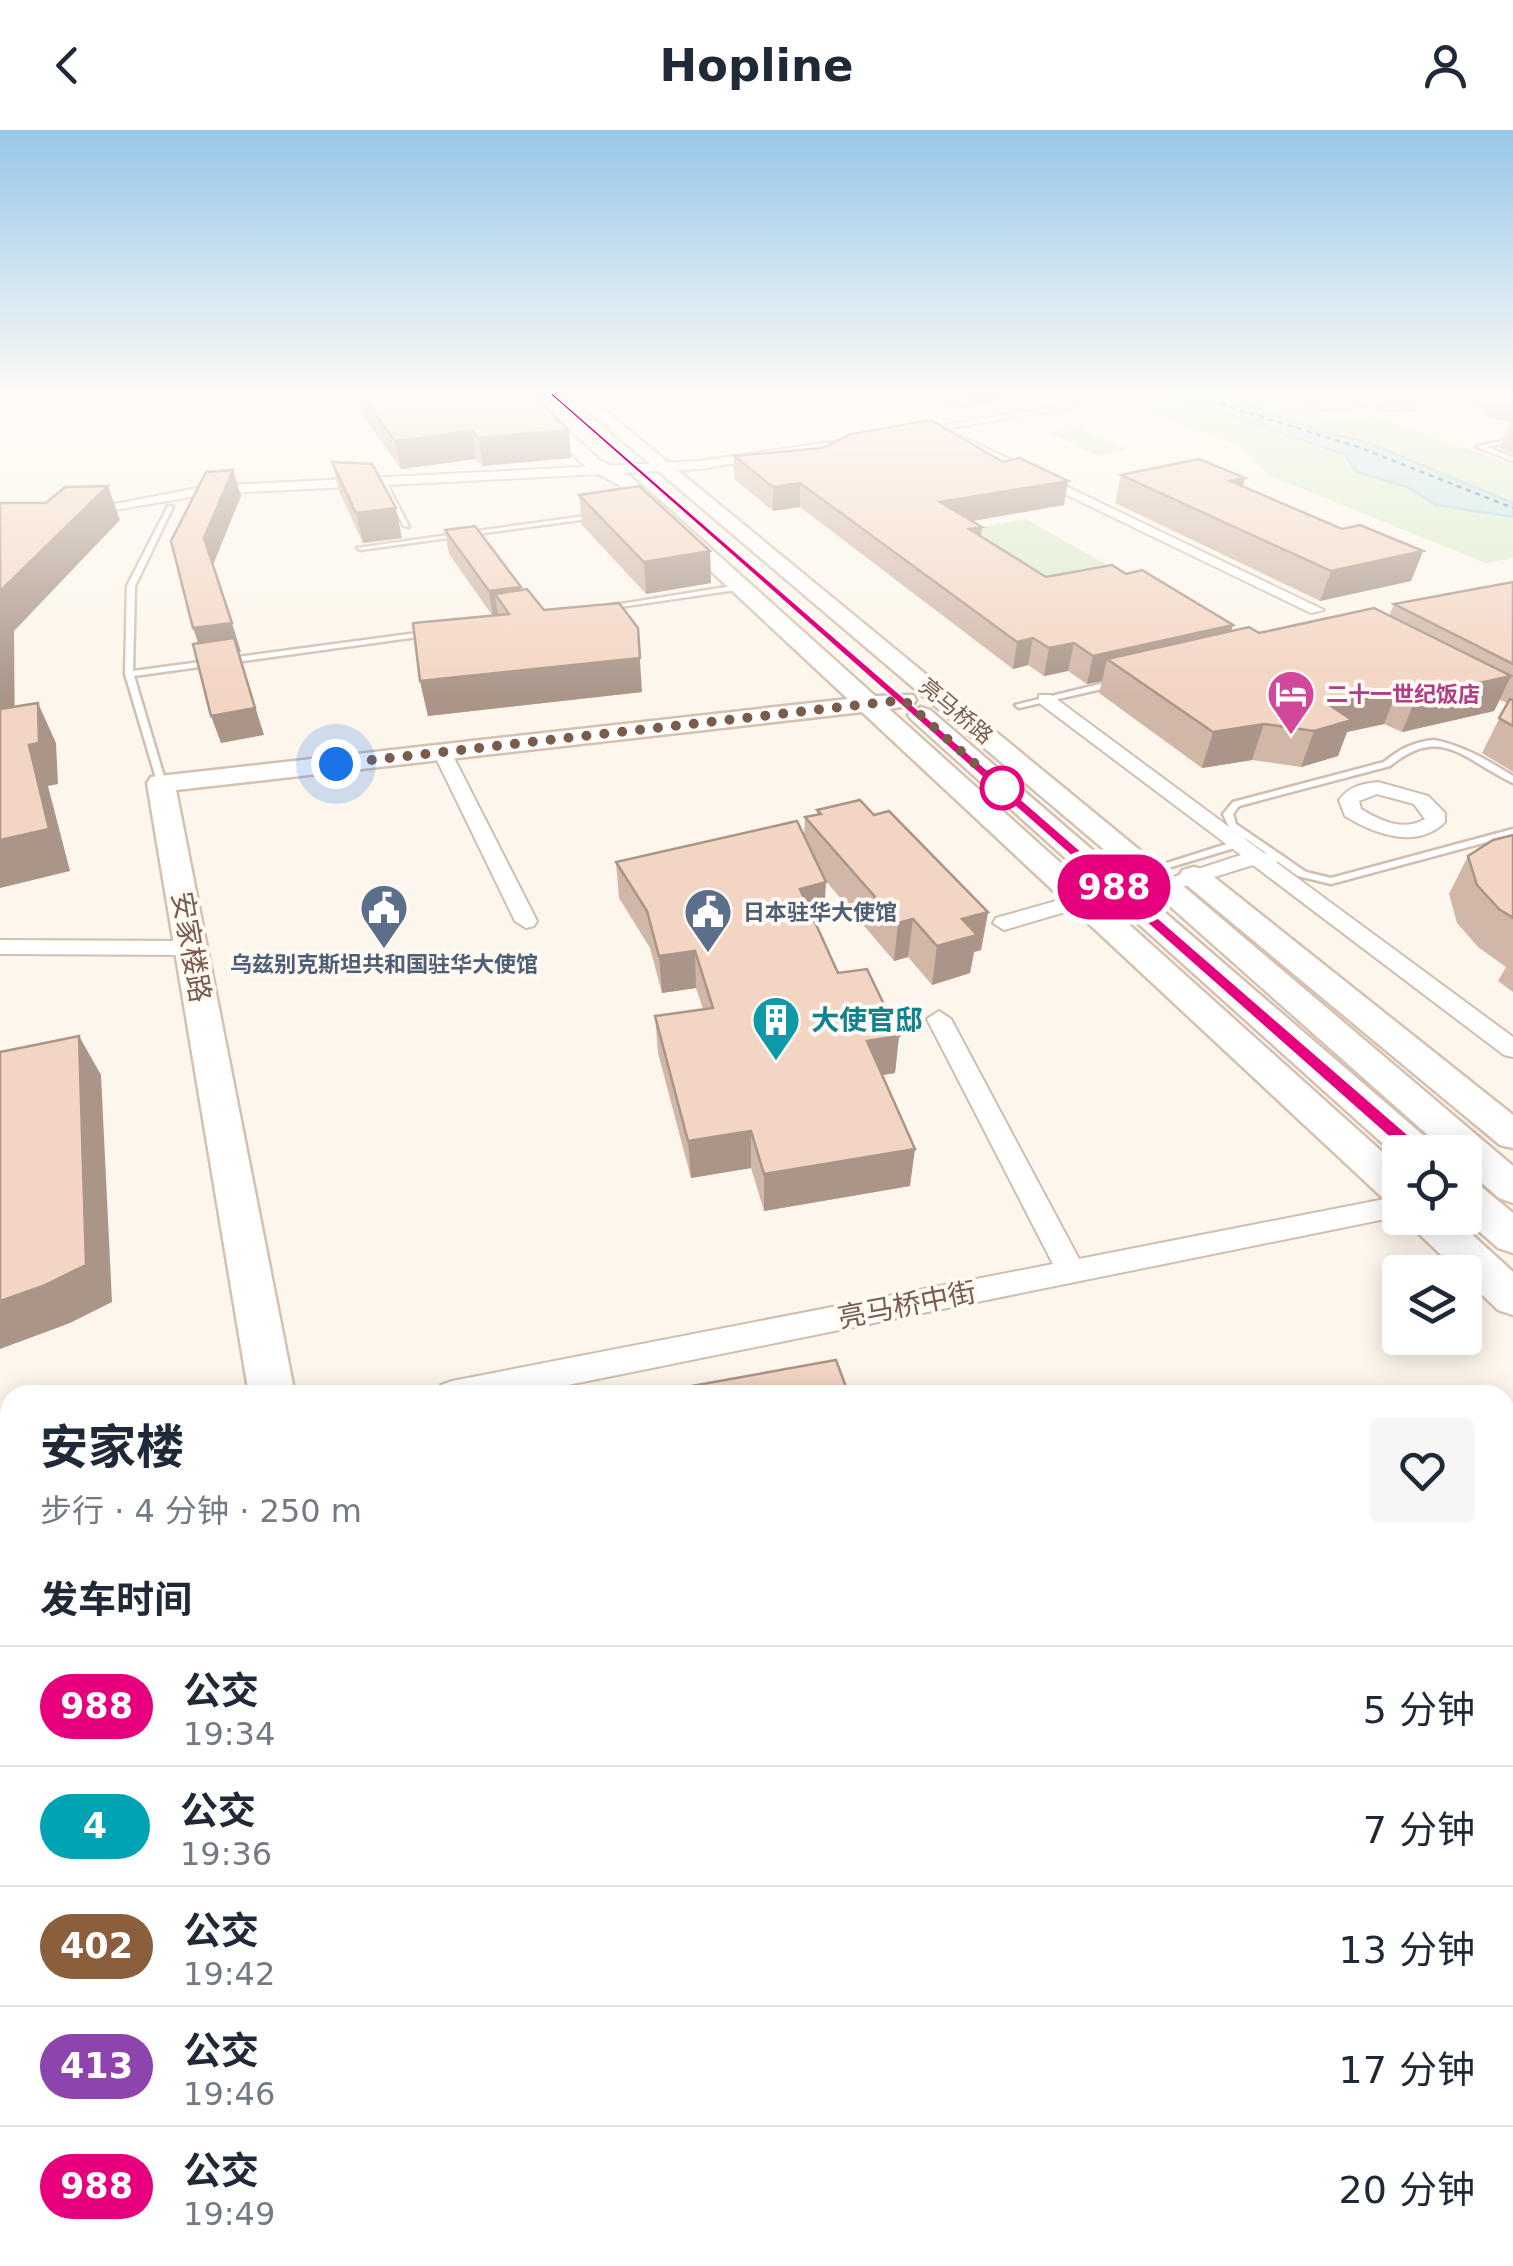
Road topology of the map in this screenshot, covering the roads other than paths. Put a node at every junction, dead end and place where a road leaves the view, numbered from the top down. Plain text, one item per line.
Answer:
1 (181, 495) edge
2 (390, 495) edge
3 (634, 495) edge
4 (664, 495) edge
5 (696, 495) edge
6 (725, 495) edge
7 (1075, 495) edge
8 (170, 508) dead end
9 (616, 514) edge
10 (56, 516) edge
11 (407, 526) dead end
12 (360, 548) dead end
13 (739, 586) junction
14 (602, 608) edge
15 (1316, 610) dead end
16 (444, 631) edge
17 (130, 674) junction
18 (1119, 682) edge
19 (1045, 699) junction
20 (904, 700) junction
21 (866, 704) junction
22 (1019, 705) dead end
23 (442, 752) junction
24 (1513, 780) edge
25 (161, 783) junction
26 (1513, 832) edge
27 (1246, 844) junction
28 (1289, 865) joint
29 (1171, 874) junction
30 (1081, 900) junction
31 (526, 921) dead end
32 (1004, 923) dead end
33 (0, 947) edge
34 (191, 948) junction
35 (938, 1019) dead end
36 (1513, 1049) edge
37 (1398, 1135) edge
38 (1513, 1135) edge
39 (1382, 1175) edge
40 (1489, 1183) edge
41 (1382, 1210) edge
42 (1446, 1235) edge
43 (1513, 1237) edge
44 (1072, 1272) junction
45 (1513, 1298) edge
46 (270, 1385) edge
47 (502, 1385) edge

1 - 10 street
2 - 11 lane
3 - 13 street
4 - 20 street, 亮马桥路
5 - 29 street, 亮马桥路
6 - 29 street
7 - 15 street
8 - 17 lane, 安家楼路
9 - 12 lane
13 - 14 lane
13 - 21 street
16 - 17 lane
17 - 25 lane, 安家楼路
18 - 19 lane
19 - 22 lane
19 - 27 street
20 - 21 street
20 - 37 street, 亮马桥路
21 - 23 street
21 - 30 street
23 - 25 street
23 - 31 street
24 - 27 lane
25 - 34 street, 安家楼路
26 - 28 lane
27 - 28 street
27 - 29 street
27 - 36 street
29 - 38 street
29 - 40 street, 亮马桥路
30 - 32 street
30 - 39 street
33 - 34 street
34 - 46 street, 安家楼路
35 - 44 street
40 - 43 street, 亮马桥路
41 - 44 street, 亮马桥中街
42 - 45 street
44 - 47 street, 亮马桥中街

